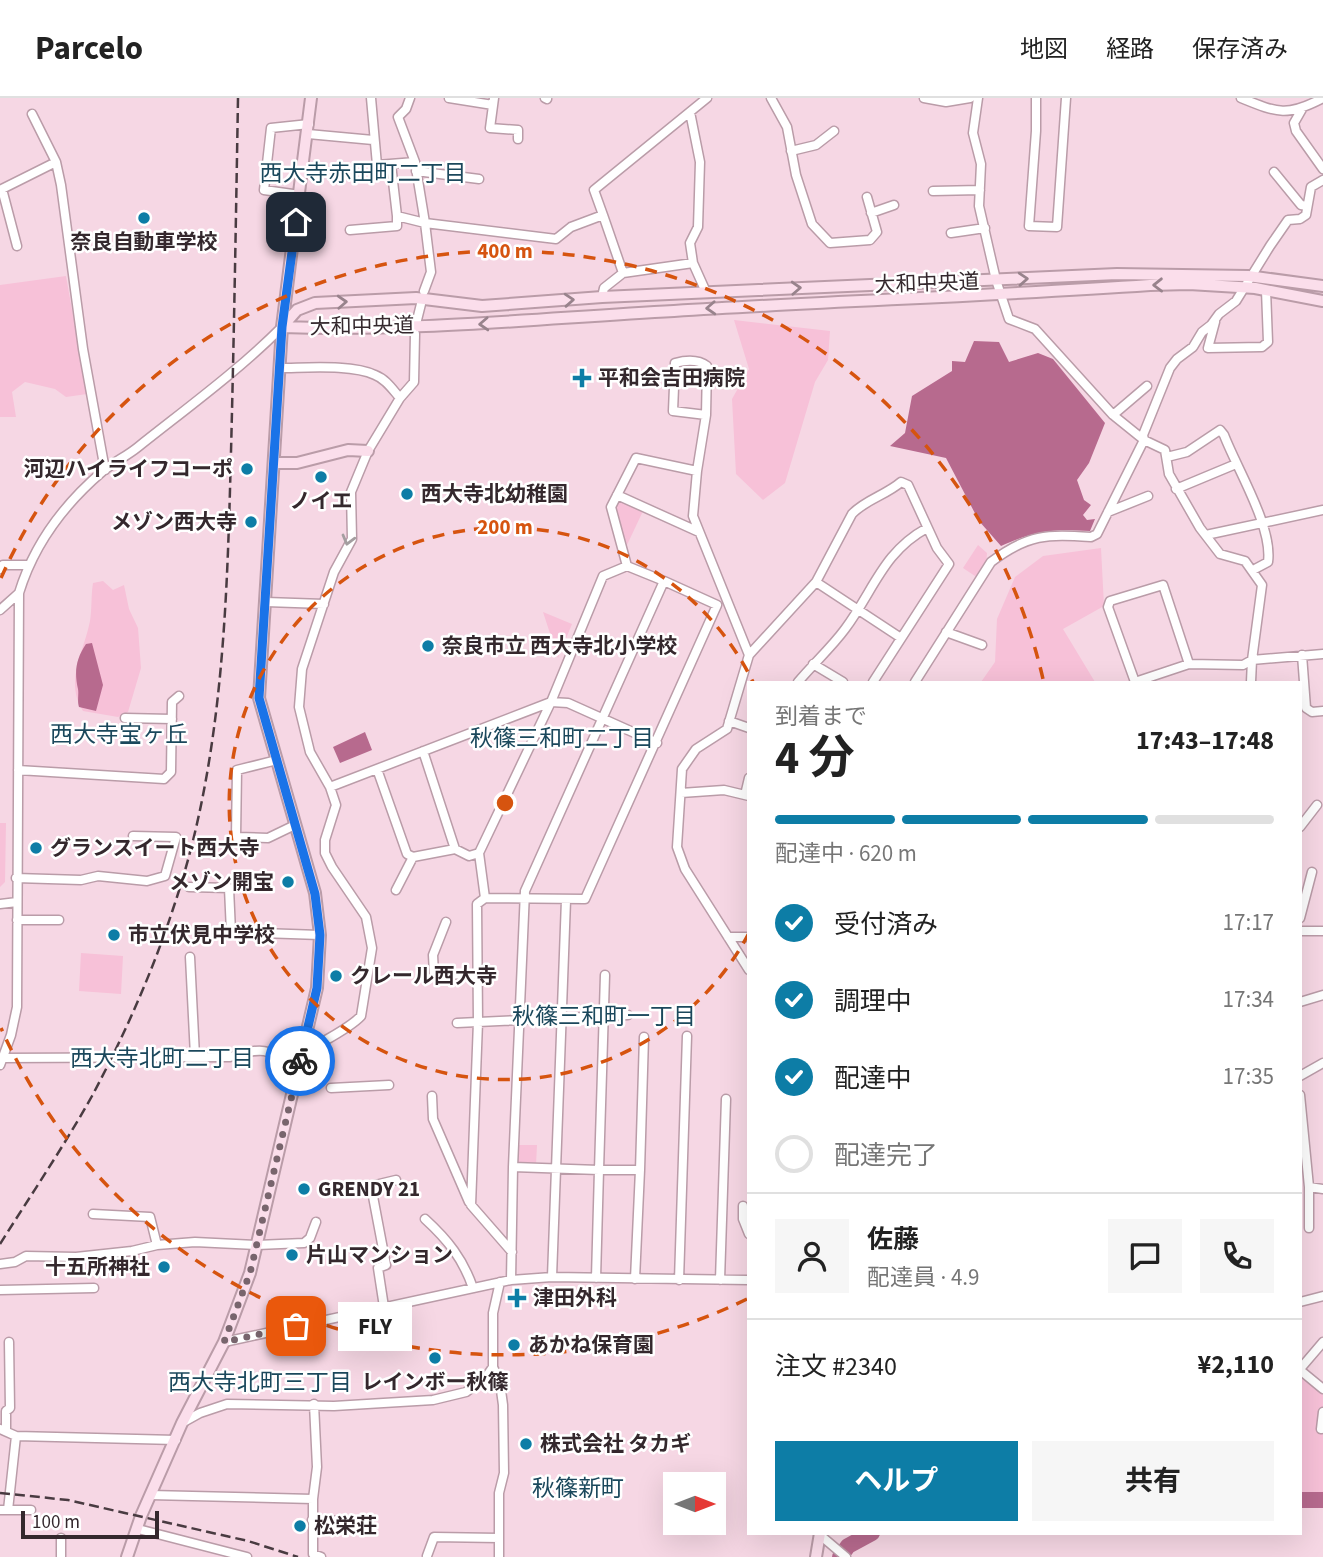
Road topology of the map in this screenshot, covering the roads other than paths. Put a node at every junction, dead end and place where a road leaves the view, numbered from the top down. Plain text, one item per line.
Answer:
1 (311, 98) edge
2 (371, 98) edge
3 (410, 98) edge
4 (449, 98) edge
5 (707, 98) edge
6 (771, 98) edge
7 (924, 98) edge
8 (970, 98) edge
9 (978, 98) edge
10 (1036, 98) edge
11 (1066, 98) edge
12 (1241, 98) edge
13 (464, 99) edge
14 (1323, 99) edge
15 (493, 102) edge
16 (1302, 109) junction
17 (690, 112) junction
18 (32, 114) dead end
19 (308, 129) junction
20 (834, 131) dead end
21 (373, 139) junction
22 (518, 139) dead end
23 (791, 150) junction
24 (56, 162) junction
25 (391, 164) junction
26 (415, 167) junction
27 (1323, 169) edge
28 (1274, 172) dead end
29 (480, 179) dead end
30 (1323, 180) edge
31 (1, 190) edge
32 (980, 190) junction
33 (933, 191) dead end
34 (300, 195) junction
35 (867, 197) dead end
36 (894, 205) dead end
37 (1307, 206) junction
38 (871, 213) junction
39 (603, 215) junction
40 (397, 216) junction
41 (425, 223) junction
42 (985, 228) junction
43 (350, 230) dead end
44 (951, 233) dead end
45 (17, 246) dead end
46 (693, 262) junction
47 (623, 273) junction
48 (1252, 276) junction
49 (996, 281) junction
50 (1323, 286) edge
51 (1246, 287) junction
52 (1266, 290) junction
53 (424, 291) dead end
54 (706, 292) junction
55 (1001, 294) junction
56 (602, 297) junction
57 (1323, 301) edge
58 (421, 304) dead end
59 (1217, 316) junction
60 (417, 320) dead end
61 (282, 327) junction
62 (415, 334) dead end
63 (279, 368) junction
64 (1147, 386) dead end
65 (400, 398) junction
66 (706, 415) junction
67 (1113, 415) junction
68 (1144, 440) junction
69 (368, 451) junction
70 (1167, 457) junction
71 (274, 463) junction
72 (1236, 464) junction
73 (104, 470) junction
74 (697, 471) junction
75 (1176, 489) junction
76 (617, 495) junction
77 (1148, 496) dead end
78 (1323, 510) edge
79 (1108, 512) junction
80 (1262, 524) junction
81 (928, 528) junction
82 (699, 532) junction
83 (1206, 535) junction
84 (28, 565) junction
85 (628, 566) junction
86 (0, 569) edge
87 (1253, 570) junction
88 (664, 581) junction
89 (816, 582) junction
90 (19, 593) junction
91 (266, 601) junction
92 (727, 601) junction
93 (324, 604) junction
94 (717, 605) junction
95 (0, 610) edge
96 (858, 610) junction
97 (947, 632) junction
98 (901, 638) junction
99 (982, 645) dead end
100 (1323, 654) edge
101 (749, 655) junction
102 (1302, 655) junction
103 (1252, 660) junction
104 (813, 664) junction
105 (1189, 664) junction
106 (799, 681) edge
107 (841, 681) edge
108 (874, 681) edge
109 (916, 681) edge
110 (1135, 681) edge
111 (1138, 681) edge
112 (1251, 681) edge
113 (179, 696) dead end
114 (551, 702) junction
115 (1323, 711) edge
116 (125, 718) dead end
117 (172, 719) junction
118 (603, 719) junction
119 (729, 722) junction
120 (747, 727) edge
121 (657, 743) junction
122 (423, 751) junction
123 (277, 760) junction
124 (377, 769) junction
125 (18, 770) junction
126 (330, 787) junction
127 (681, 793) junction
128 (747, 796) edge
129 (1317, 805) dead end
130 (1302, 824) edge
131 (295, 825) junction
132 (133, 836) dead end
133 (455, 849) junction
134 (479, 853) junction
135 (413, 856) junction
136 (1312, 872) dead end
137 (16, 878) junction
138 (189, 887) dead end
139 (396, 890) dead end
140 (485, 898) junction
141 (523, 900) junction
142 (566, 900) junction
143 (17, 902) junction
144 (0, 904) edge
145 (1302, 910) edge
146 (17, 920) junction
147 (59, 920) dead end
148 (446, 922) dead end
149 (1302, 931) edge
150 (1323, 931) edge
151 (320, 935) junction
152 (727, 937) junction
153 (747, 937) edge
154 (190, 957) dead end
155 (747, 967) edge
156 (477, 975) junction
157 (605, 975) dead end
158 (1323, 995) edge
159 (1302, 1001) edge
160 (604, 1015) junction
161 (628, 1015) dead end
162 (561, 1017) junction
163 (519, 1019) junction
164 (478, 1022) junction
165 (457, 1023) dead end
166 (645, 1037) dead end
167 (687, 1037) dead end
168 (302, 1054) junction
169 (195, 1056) junction
170 (1, 1060) edge
171 (1323, 1063) edge
172 (1302, 1074) edge
173 (389, 1085) dead end
174 (331, 1088) dead end
175 (432, 1096) dead end
176 (726, 1099) dead end
177 (1302, 1106) edge
178 (1302, 1138) edge
179 (1302, 1158) edge
180 (513, 1167) junction
181 (557, 1169) junction
182 (599, 1170) junction
183 (640, 1170) junction
184 (396, 1180) dead end
185 (1309, 1186) junction
186 (1323, 1189) edge
187 (471, 1205) junction
188 (743, 1206) dead end
189 (93, 1214) dead end
190 (425, 1219) dead end
191 (316, 1222) dead end
192 (1309, 1228) dead end
193 (747, 1229) edge
194 (157, 1245) junction
195 (257, 1245) junction
196 (512, 1252) junction
197 (0, 1264) edge
198 (552, 1277) junction
199 (596, 1278) junction
200 (635, 1279) junction
201 (511, 1280) junction
202 (679, 1280) junction
203 (720, 1280) junction
204 (747, 1280) edge
205 (500, 1282) junction
206 (94, 1288) dead end
207 (473, 1288) junction
208 (0, 1290) edge
209 (1323, 1296) edge
210 (1302, 1301) edge
211 (384, 1307) junction
212 (9, 1342) dead end
213 (224, 1342) junction
214 (1323, 1342) edge
215 (493, 1367) junction
216 (1302, 1367) edge
217 (1302, 1371) edge
218 (1323, 1389) edge
219 (314, 1404) junction
220 (1323, 1412) edge
221 (182, 1423) junction
222 (3, 1429) edge
223 (1321, 1429) dead end
224 (16, 1436) junction
225 (176, 1440) junction
226 (150, 1495) junction
227 (313, 1499) junction
228 (4, 1510) edge
229 (32, 1510) dead end
230 (312, 1520) junction
231 (349, 1521) dead end
232 (138, 1529) junction
233 (820, 1535) edge
234 (821, 1535) edge
235 (61, 1538) dead end
236 (499, 1538) junction
237 (427, 1556) edge
238 (61, 1557) edge
239 (127, 1557) edge
240 (247, 1557) edge
241 (321, 1557) edge
242 (499, 1557) edge
243 (816, 1557) edge
244 (846, 1557) edge

1 - 19 street
2 - 21 street
3 - 26 street
4 - 13 street
5 - 17 street
6 - 23 street
7 - 8 street
9 - 32 street
10 - 11 street
12 - 16 street
13 - 15 street
14 - 16 street
15 - 22 street
16 - 27 street
17 - 39 street
17 - 46 street
18 - 24 street
19 - 21 street
19 - 34 street
19 - 34 street
20 - 23 street
21 - 25 street
23 - 38 street
24 - 31 street
24 - 73 street
25 - 26 street
25 - 40 street
26 - 29 street
26 - 41 street
28 - 37 street
30 - 37 street
31 - 45 street
32 - 33 street
32 - 42 street
34 - 61 street
35 - 38 street
36 - 38 street
37 - 48 street
39 - 41 street
39 - 47 street
40 - 41 street
40 - 43 street
41 - 53 street
42 - 44 street
42 - 49 street
46 - 47 street
46 - 54 street
47 - 56 street
49 -> 48 street, 大和中央道
48 - 50 street, 大和中央道
48 - 51 street
54 -> 49 street, 大和中央道
49 - 55 street
51 - 52 street, 大和中央道
51 -> 55 street, 大和中央道
51 - 59 street
52 - 57 street, 大和中央道
52 - 59 street
54 - 56 street, 大和中央道
55 -> 61 street, 大和中央道
55 - 67 street
61 -> 56 street, 大和中央道
58 - 60 street
59 - 68 street
61 - 63 street
61 - 73 street
62 - 65 street
63 - 65 street
63 - 71 street
64 - 67 street
65 - 69 street
66 - 66 street
66 - 74 street
67 - 68 street
68 - 70 street
68 - 79 street
69 - 71 street
69 -> 93 street
70 - 72 street
70 - 75 street
71 - 91 street
72 - 75 street
72 - 80 street
73 - 84 street
74 - 76 street
74 - 82 street
75 - 83 street
76 - 82 street
76 - 85 street
77 - 79 street
78 - 80 street
79 - 97 street
80 - 83 street
80 - 87 street
81 - 89 street
81 - 96 street
81 - 98 street
82 - 92 street
83 - 87 street
84 - 86 street
84 - 90 street
85 - 88 street
85 - 114 street
87 - 103 street
88 - 94 street
88 - 118 street
89 - 96 street
89 - 101 street
90 - 95 street
90 - 125 street
91 - 93 street
91 - 123 street
92 - 94 street
92 - 101 street
93 - 126 street
94 - 121 street
96 - 98 street
96 - 104 street
97 - 99 street
97 - 109 street
98 - 108 street
100 - 102 street
101 - 119 street
102 - 103 street
102 - 115 street
103 - 105 street
103 - 112 street
104 - 106 street
104 - 107 street
105 - 110 street
105 - 111 street
113 - 117 street
114 - 118 street
114 - 122 street
114 - 134 street
116 - 117 street
117 - 125 street
118 - 121 street
118 - 141 street
119 - 120 street
119 - 127 street
121 - 142 street
122 - 124 street
122 - 133 street
123 - 131 street
123 - 131 street
124 - 126 street
124 - 135 street
125 - 137 street
126 - 168 street
127 - 128 street
127 - 152 street
129 - 130 street
131 - 151 street
132 - 137 street
133 - 134 street
133 - 135 street
134 - 140 street
135 - 139 street
136 - 145 street
137 - 143 street
138 - 151 street
140 - 141 street
140 - 156 street
141 - 142 street
141 - 163 street
142 - 162 street
143 - 144 street
143 - 146 street
146 - 147 street
146 - 170 street
148 - 156 street
149 - 150 street
151 - 168 street
152 - 153 street
152 - 155 street
154 - 169 street
156 - 164 street
157 - 160 street
158 - 159 street
160 - 161 street
160 - 162 street
160 - 182 street
162 - 163 street
162 - 181 street
163 - 164 street
163 - 180 street
164 - 165 street
164 - 187 street
166 - 183 street
167 - 202 street
168 - 169 street
168 - 195 street
169 - 170 street
171 - 172 street
173 - 174 street
175 - 187 street
176 - 203 street
177 - 178 street
178 - 179 street
179 - 185 street
180 - 181 street
180 - 196 street
181 - 182 street
181 - 198 street
182 - 183 street
182 - 199 street
183 - 200 street
184 - 211 street
185 - 186 street
185 - 192 street
187 - 196 street
188 - 193 street
189 - 194 street
190 - 207 street
191 - 195 street
194 - 195 street
194 - 197 street
195 - 213 street
196 - 201 street
198 - 199 street
198 - 201 street
199 - 200 street
200 - 202 street
201 - 205 street
202 - 203 street
203 - 204 street
205 - 207 street
205 - 215 street
206 - 208 street
207 - 211 street
209 - 210 street
211 - 213 street
212 - 222 street
213 - 221 street
214 - 216 street
215 - 219 street
215 - 236 street
217 - 218 street
219 - 221 street
219 - 227 street
220 - 223 street
221 - 225 street
222 - 224 street
224 - 225 street
224 - 228 street
225 - 226 street
226 - 227 street
226 - 232 street
227 - 230 street
228 - 229 street
230 - 231 street
230 - 241 street
232 - 239 street
232 - 240 street
233 - 243 street
234 - 244 street
235 - 238 street
236 - 237 street
236 - 242 street

